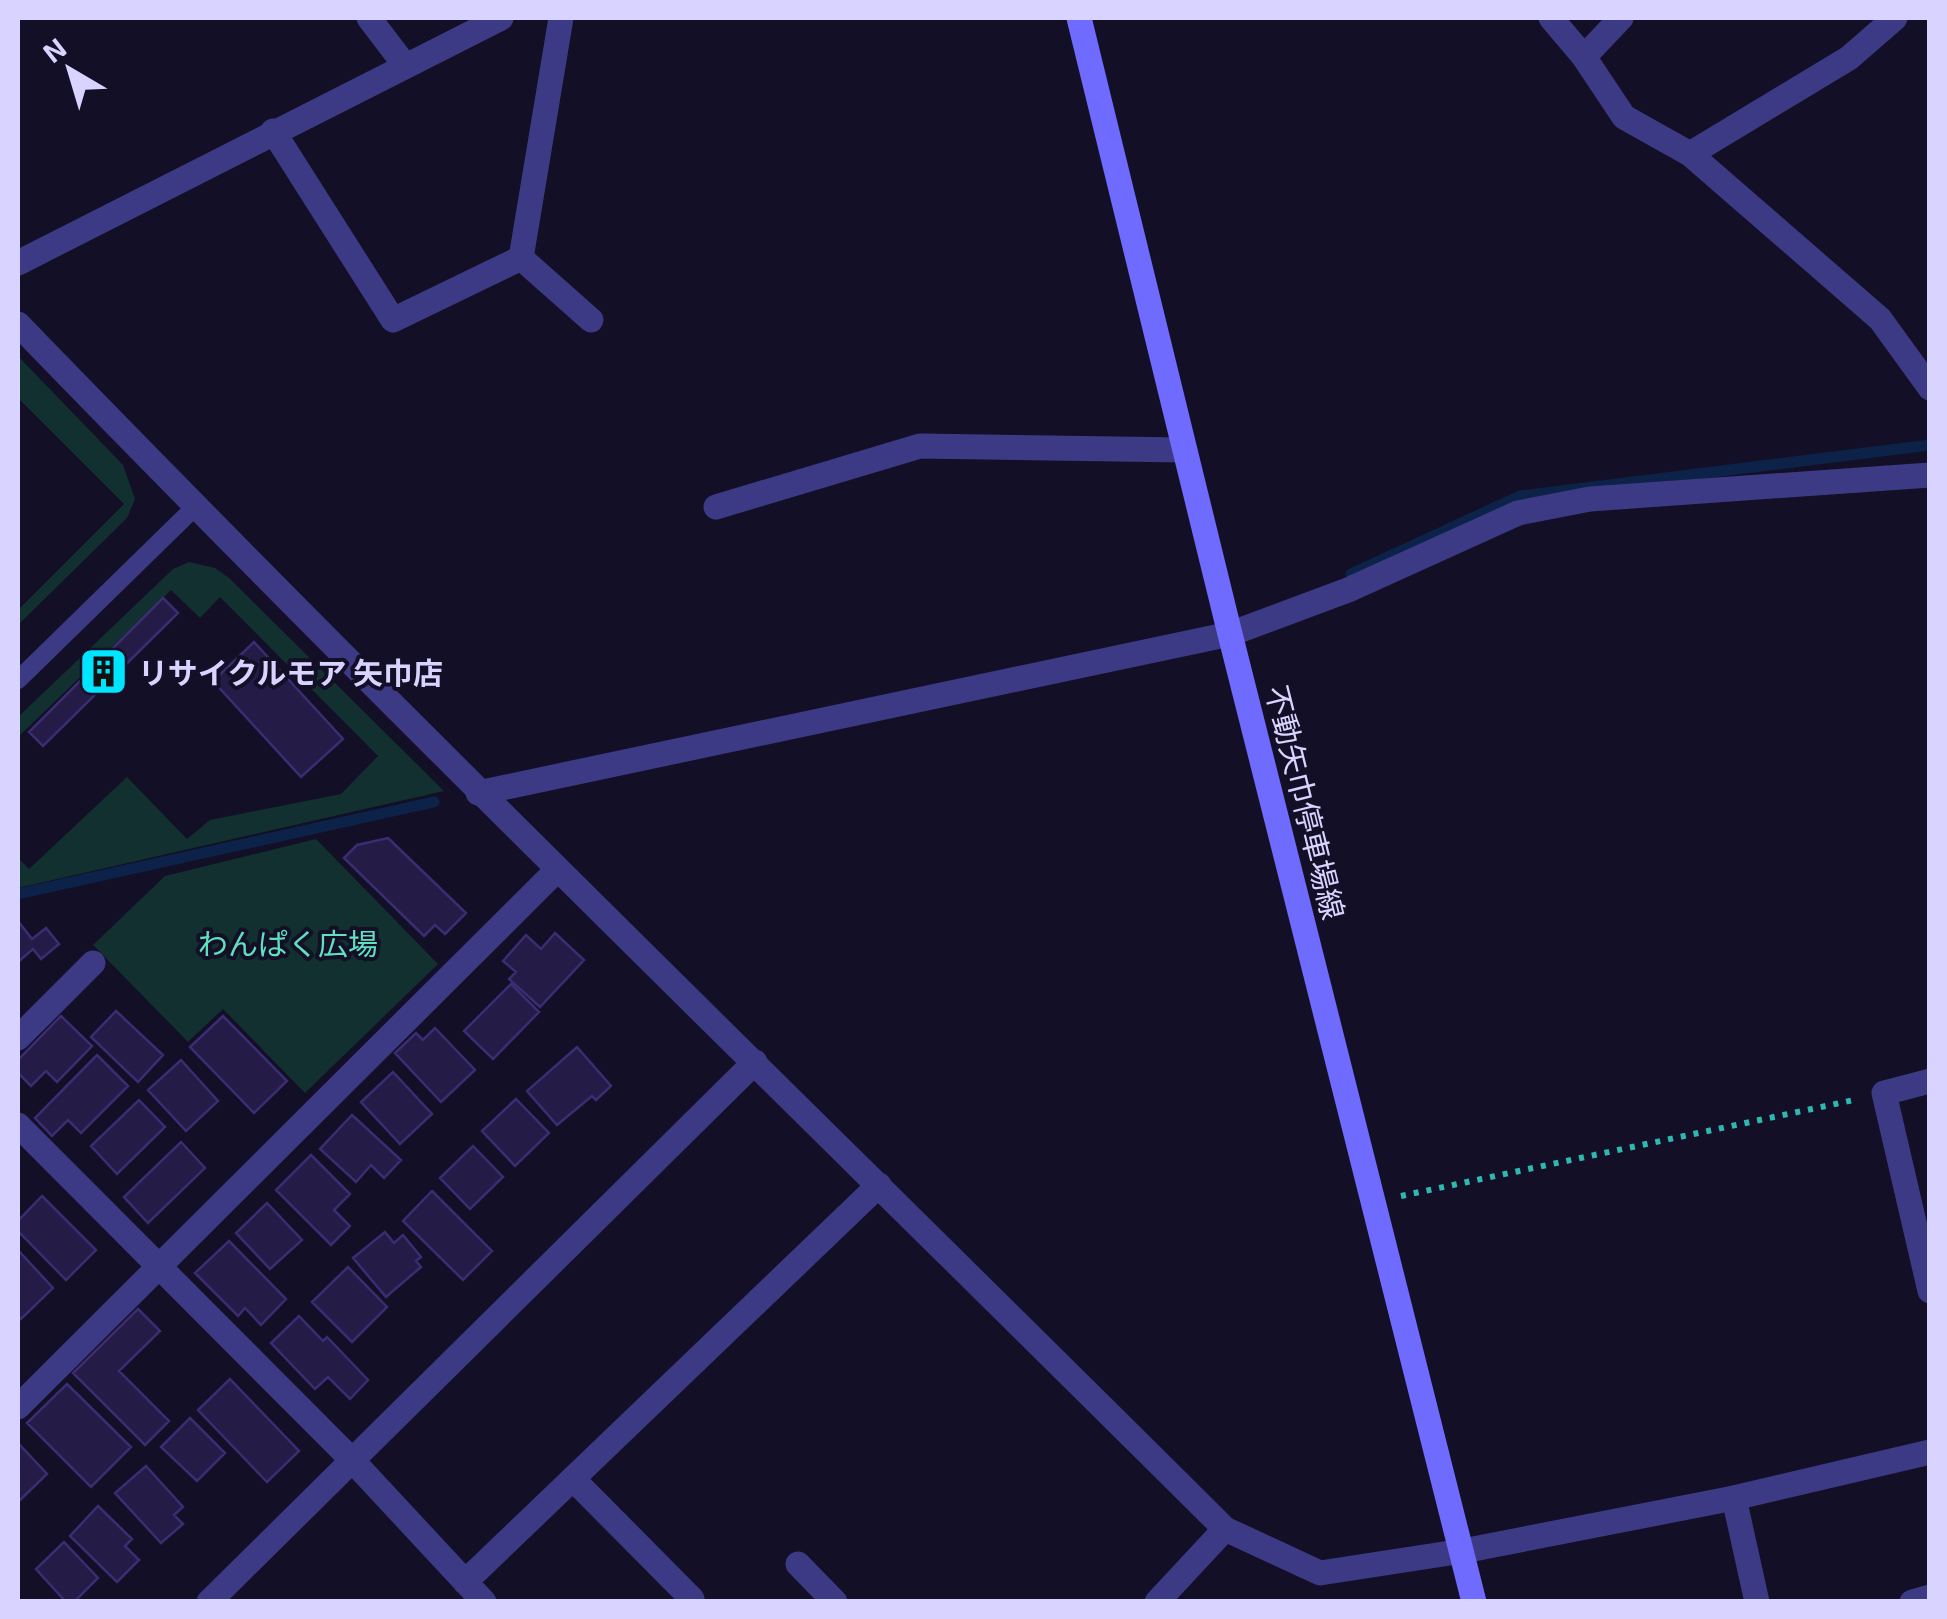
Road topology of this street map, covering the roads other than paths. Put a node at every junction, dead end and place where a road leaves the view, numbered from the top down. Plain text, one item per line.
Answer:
1 (369, 18) edge
2 (501, 18) edge
3 (562, 18) edge
4 (1079, 18) edge
5 (1550, 18) edge
6 (1621, 18) edge
7 (1895, 18) edge
8 (1584, 57) junction
9 (404, 64) junction
10 (273, 131) junction
11 (1690, 154) junction
12 (521, 258) junction
13 (18, 263) edge
14 (591, 320) dead end
15 (18, 324) edge
16 (1930, 388) edge
17 (1184, 450) junction
18 (1930, 475) edge
19 (195, 507) junction
20 (716, 507) dead end
21 (1230, 634) junction
22 (18, 680) edge
23 (478, 793) junction
24 (556, 871) junction
25 (93, 963) dead end
26 (18, 1038) edge
27 (755, 1062) junction
28 (1930, 1081) edge
29 (18, 1125) edge
30 (879, 1185) junction
31 (159, 1266) junction
32 (1930, 1290) edge
33 (18, 1408) edge
34 (1930, 1452) edge
35 (352, 1460) junction
36 (573, 1479) junction
37 (1734, 1498) junction
38 (1225, 1529) junction
39 (1463, 1551) junction
40 (798, 1564) dead end
41 (465, 1582) junction
42 (692, 1598) dead end
43 (1930, 1598) edge
44 (209, 1602) edge
45 (484, 1602) edge
46 (835, 1602) edge
47 (1157, 1602) edge
48 (1474, 1602) edge
49 (1758, 1602) edge
50 (1912, 1602) edge

1 - 9 street
2 - 9 street
3 - 12 street
4 - 17 main road, 不動矢巾停車場線
5 - 8 street
6 - 8 street
7 - 11 street
8 - 11 street
9 - 10 street
10 - 12 street
10 - 13 street
11 - 16 street
12 - 14 street
15 - 19 street
17 - 20 street
17 - 21 main road, 不動矢巾停車場線
18 - 21 street
19 - 22 lane
19 - 23 street
21 - 23 street
21 - 39 main road, 不動矢巾停車場線
23 - 24 street
24 - 27 street
24 - 31 street
25 - 26 street
27 - 30 street
27 - 35 street
28 - 32 street
29 - 31 street
30 - 36 street
30 - 38 street
31 - 33 street
31 - 35 street
34 - 37 street
35 - 41 street
35 - 44 street
36 - 41 street
36 - 42 street
37 - 39 street
37 - 49 street
38 - 39 street
38 - 47 street
39 - 48 main road, 不動矢巾停車場線
40 - 46 street
41 - 45 street
43 - 50 street

